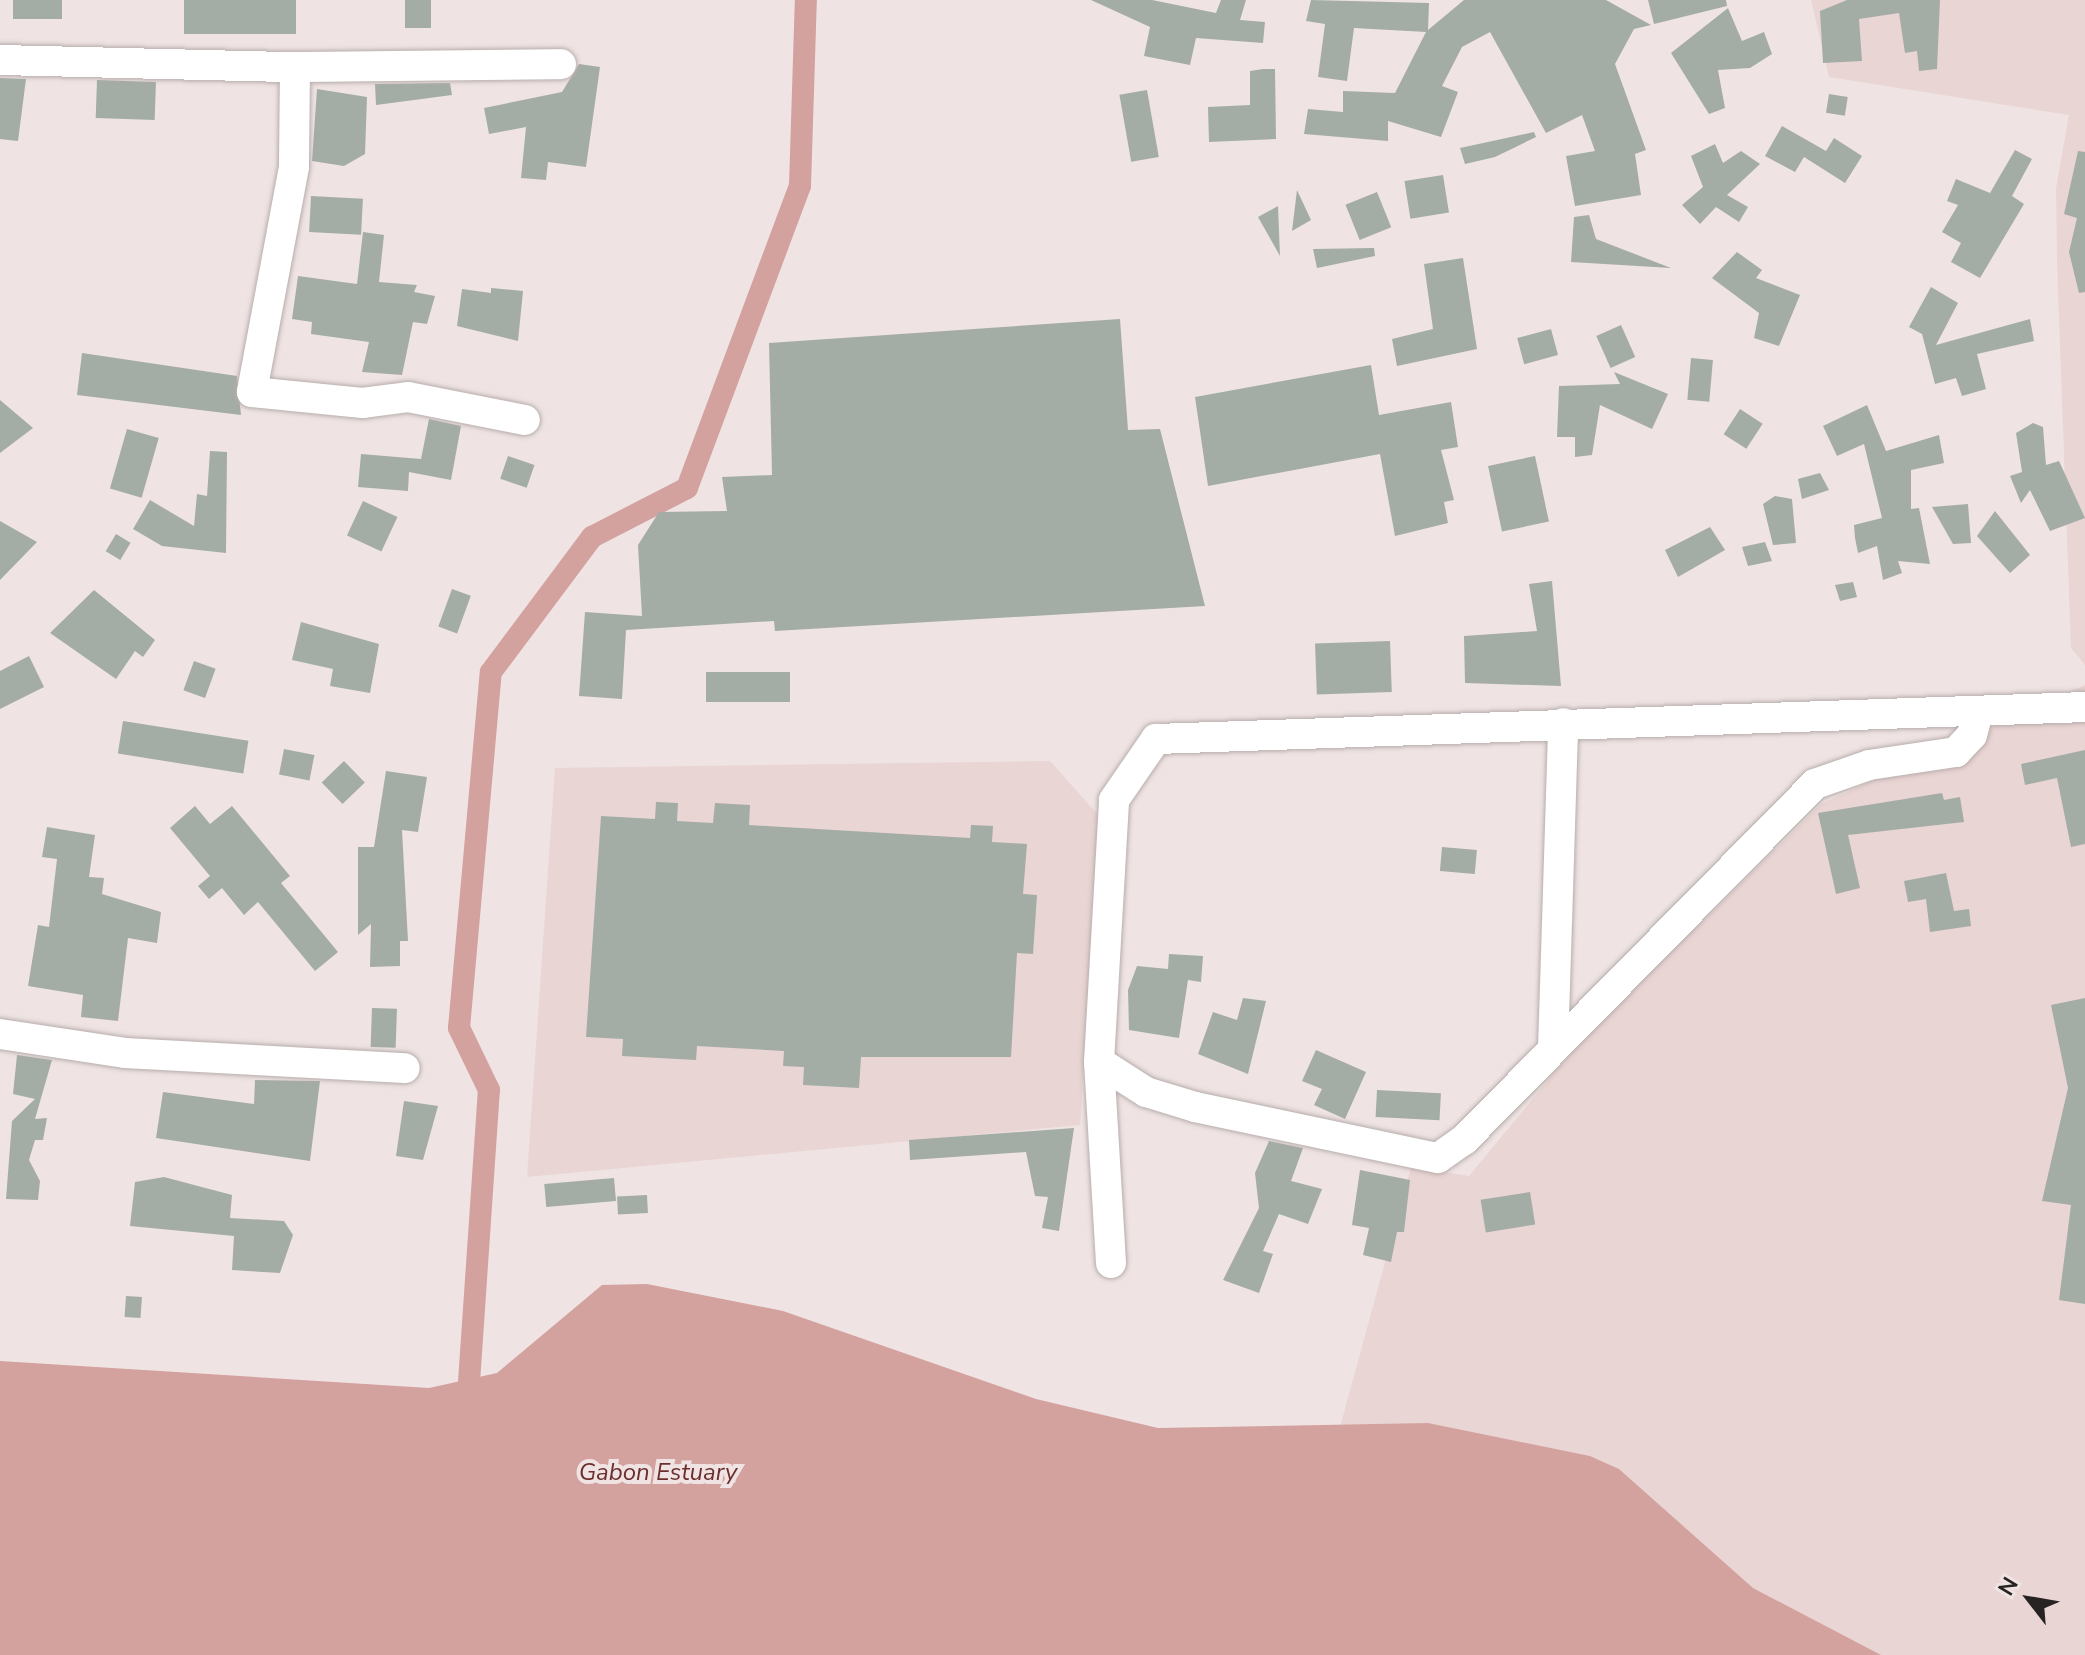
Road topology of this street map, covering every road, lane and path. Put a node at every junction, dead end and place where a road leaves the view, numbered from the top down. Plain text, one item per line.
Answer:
1 (0, 60) edge
2 (561, 64) dead end
3 (295, 67) junction
4 (525, 420) dead end
5 (2085, 707) edge
6 (1978, 712) junction
7 (1563, 723) junction
8 (0, 1034) edge
9 (1553, 1049) junction
10 (1099, 1062) junction
11 (405, 1068) dead end
12 (1111, 1263) dead end

1 - 3 street
2 - 3 street
3 - 4 street
5 - 6 street
6 - 7 street
6 - 9 street
7 - 9 street
7 - 10 street
8 - 11 street
9 - 10 street
10 - 12 street

